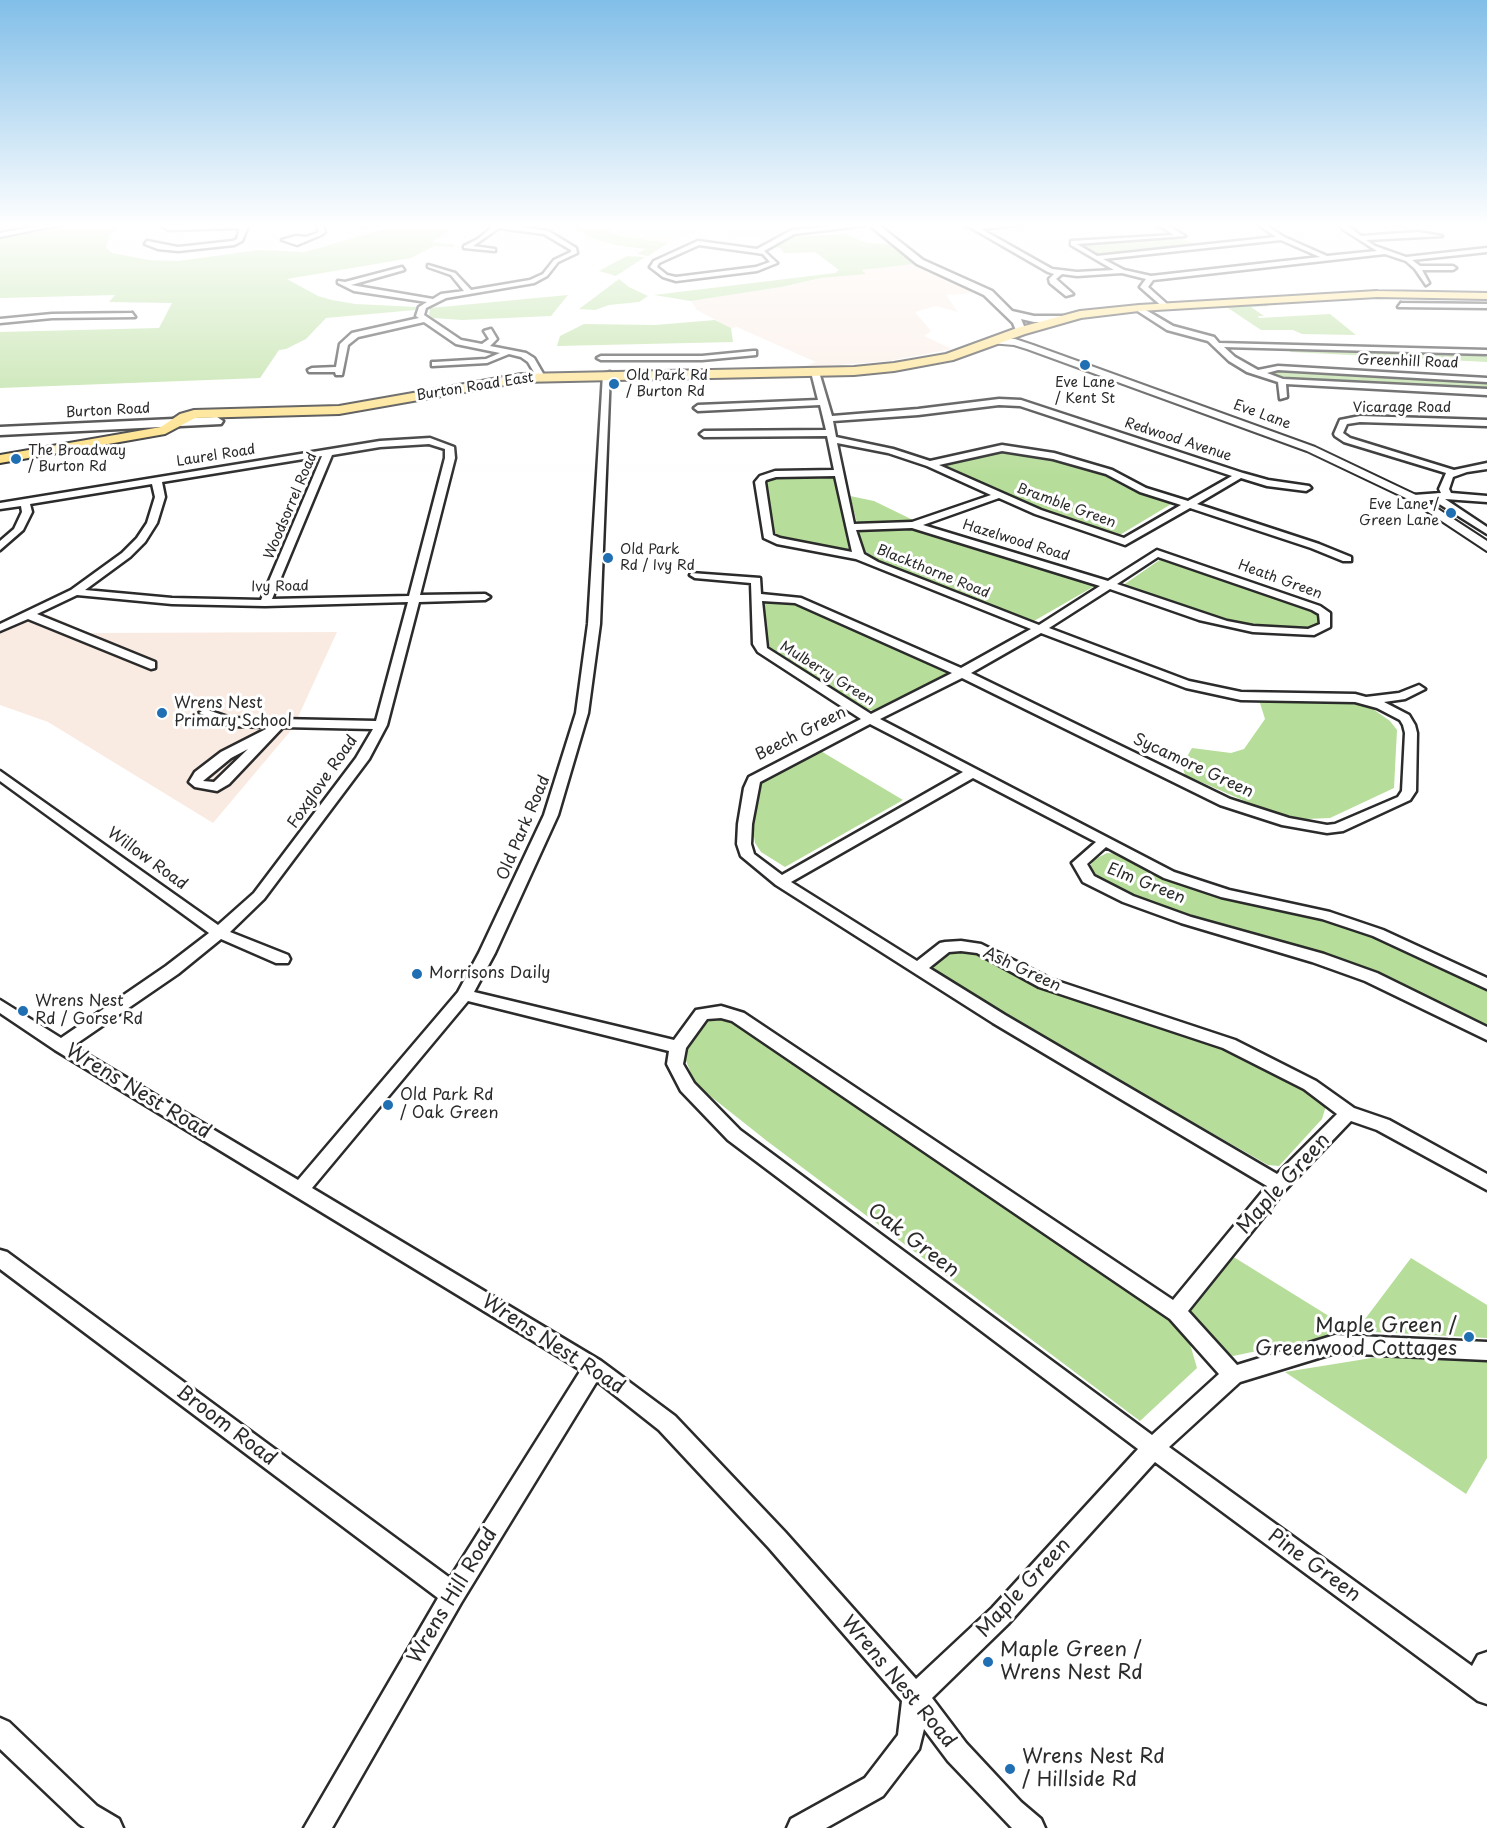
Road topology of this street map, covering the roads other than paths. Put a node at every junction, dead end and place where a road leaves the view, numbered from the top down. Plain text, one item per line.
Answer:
1 (424, 308) edge
2 (1005, 308) edge
3 (1136, 308) edge
4 (1138, 308) edge
5 (1009, 312) junction
6 (132, 315) dead end
7 (1062, 319) junction
8 (422, 320) junction
9 (0, 321) edge
10 (1021, 331) junction
11 (493, 333) dead end
12 (993, 341) junction
13 (1218, 345) junction
14 (484, 347) junction
15 (1030, 347) junction
16 (510, 351) junction
17 (752, 352) dead end
18 (1487, 352) edge
19 (702, 358) junction
20 (591, 363) dead end
21 (435, 364) dead end
22 (312, 370) dead end
23 (704, 372) junction
24 (815, 372) junction
25 (1257, 373) junction
26 (608, 374) junction
27 (541, 377) junction
28 (1487, 380) edge
29 (1282, 381) junction
30 (1485, 394) edge
31 (1283, 397) dead end
32 (823, 402) junction
33 (698, 408) dead end
34 (206, 416) junction
35 (828, 419) junction
36 (83, 420) junction
37 (177, 423) junction
38 (1487, 423) edge
39 (144, 424) junction
40 (0, 425) edge
41 (0, 432) edge
42 (704, 434) dead end
43 (832, 436) junction
44 (437, 442) joint
45 (51, 451) junction
46 (329, 451) junction
47 (0, 459) edge
48 (930, 464) junction
49 (1487, 466) edge
50 (1452, 472) junction
51 (840, 473) junction
52 (1240, 475) junction
53 (156, 479) junction
54 (1306, 488) dead end
55 (999, 495) junction
56 (1447, 496) junction
57 (1435, 497) junction
58 (1414, 498) junction
59 (1487, 499) edge
60 (25, 502) junction
61 (1188, 505) junction
62 (0, 506) edge
63 (913, 525) junction
64 (850, 527) junction
65 (1487, 531) edge
66 (0, 547) edge
67 (1487, 547) edge
68 (1141, 548) junction
69 (860, 556) junction
70 (1347, 559) dead end
71 (695, 575) dead end
72 (1109, 585) junction
73 (75, 592) junction
74 (485, 597) dead end
75 (756, 597) junction
76 (413, 600) junction
77 (265, 603) junction
78 (29, 615) junction
79 (0, 628) edge
80 (1040, 629) junction
81 (151, 665) dead end
82 (962, 673) junction
83 (1419, 689) dead end
84 (1401, 696) junction
85 (1367, 701) junction
86 (205, 713) dead end
87 (1405, 718) junction
88 (870, 719) junction
89 (381, 725) junction
90 (275, 728) junction
91 (971, 773) junction
92 (0, 775) edge
93 (1105, 841) junction
94 (781, 882) junction
95 (219, 933) junction
96 (282, 959) dead end
97 (918, 968) junction
98 (1487, 984) edge
99 (464, 995) junction
100 (0, 1005) edge
101 (1487, 1034) edge
102 (61, 1046) junction
103 (678, 1047) junction
104 (1348, 1113) junction
105 (1487, 1183) edge
106 (1279, 1184) junction
107 (300, 1190) junction
108 (0, 1258) edge
109 (1177, 1313) junction
110 (1487, 1351) edge
111 (594, 1367) junction
112 (1233, 1375) junction
113 (1153, 1448) junction
114 (453, 1594) junction
115 (1483, 1680) edge
116 (915, 1697) junction
117 (0, 1731) edge
118 (110, 1828) edge
119 (317, 1828) edge
120 (800, 1828) edge
121 (1032, 1828) edge

1 - 8 street
2 - 5 main road
3 - 7 main road
4 - 13 street
5 - 7 main road
5 - 10 main road
6 - 9 street
7 - 10 main road
8 - 14 street
8 - 22 street
10 - 12 main road
10 - 15 street
11 - 14 street
12 - 15 street, Eve Lane
12 - 24 main road
13 - 18 street
13 - 25 street, Greenhill Road
14 - 16 street
15 - 58 street, Eve Lane
16 - 21 street
16 - 27 street
17 - 19 street
19 - 20 street
19 - 23 street
23 - 24 main road
23 - 26 main road
24 - 32 street, Blackthorne Road
25 - 28 street, Greenhill Road
25 - 29 street, Greenhill Road
26 - 27 main road
26 - 99 street, Old Park Road
27 - 34 main road, Burton Road East
29 - 30 street, Greenhill Road
29 - 31 street
32 - 33 street
32 - 35 street, Blackthorne Road
34 - 36 main road, Burton Road
34 - 37 main road
34 - 37 main road, Burton Road
34 - 45 main road
35 - 43 street, Blackthorne Road
35 - 52 street, Redwood Avenue
36 - 39 main road
36 - 40 main road, Burton Road
37 - 39 main road, Burton Road
37 - 45 main road
38 - 50 street, Vicarage Road
39 - 41 main road, Burton Road
42 - 43 street, Bramble Green
43 - 48 street, Bramble Green
43 - 51 street, Blackthorne Road
44 - 46 street, Laurel Road
44 - 76 street, Foxglove Road
45 - 47 main road
46 - 53 street, Laurel Road
46 - 77 street, Woodsorrel Road
48 - 55 street, Bramble Green
48 - 61 street
49 - 50 street
50 - 56 street
51 - 64 street, Blackthorne Road
51 - 69 street
52 - 54 street, Redwood Avenue
52 - 61 street, Bramble Green
53 - 60 street, Laurel Road
53 - 73 street
55 - 63 street
55 - 68 street, Bramble Green
56 - 57 street
56 - 59 street
57 - 58 street
57 - 65 street
58 - 67 street, Eve Lane
60 - 62 street, Laurel Road
60 - 66 street
61 - 68 street, Bramble Green
61 - 70 street
63 - 64 street
63 - 72 street, Hazelwood Road
64 - 69 street, Blackthorne Road
68 - 72 street
68 - 72 street, Heath Green
69 - 80 street, Blackthorne Road
71 - 75 street
72 - 80 street
73 - 77 street, Ivy Road
73 - 78 street
74 - 76 street, Ivy Road
75 - 82 street
75 - 88 street, Mulberry Green
76 - 77 street, Ivy Road
76 - 89 street, Foxglove Road
78 - 79 street
78 - 81 street
80 - 82 street
80 - 85 street
82 - 87 street, Sycamore Green
82 - 88 street, Mulberry Green
83 - 84 street
84 - 85 street
84 - 87 street, Sycamore Green
85 - 87 street
86 - 90 street
88 - 91 street, Beech Green
88 - 94 street, Beech Green
89 - 90 street
89 - 95 street, Foxglove Road
90 - 90 street
91 - 93 street, Beech Green
91 - 94 street
92 - 95 street, Willow Road
93 - 98 street, Elm Green
93 - 101 street, Elm Green
94 - 97 street, Beech Green
95 - 96 street, Willow Road
95 - 102 street, Foxglove Road
97 - 104 street, Ash Green
97 - 106 street
99 - 103 street
99 - 107 street, Old Park Road
100 - 102 street, Wrens Nest Road
102 - 107 street, Wrens Nest Road
103 - 109 street
103 - 113 street, Oak Green
104 - 105 street
104 - 106 street, Maple Green
106 - 109 street, Maple Green
107 - 111 street, Wrens Nest Road
108 - 114 street, Broom Road
109 - 112 street
110 - 112 street, Maple Green
111 - 114 street, Wrens Hill Road
111 - 116 street, Wrens Nest Road
112 - 113 street, Maple Green
113 - 115 street, Pine Green
113 - 116 street, Maple Green
114 - 119 street, Wrens Hill Road
116 - 120 street
116 - 121 street, Wrens Nest Road
117 - 118 street

